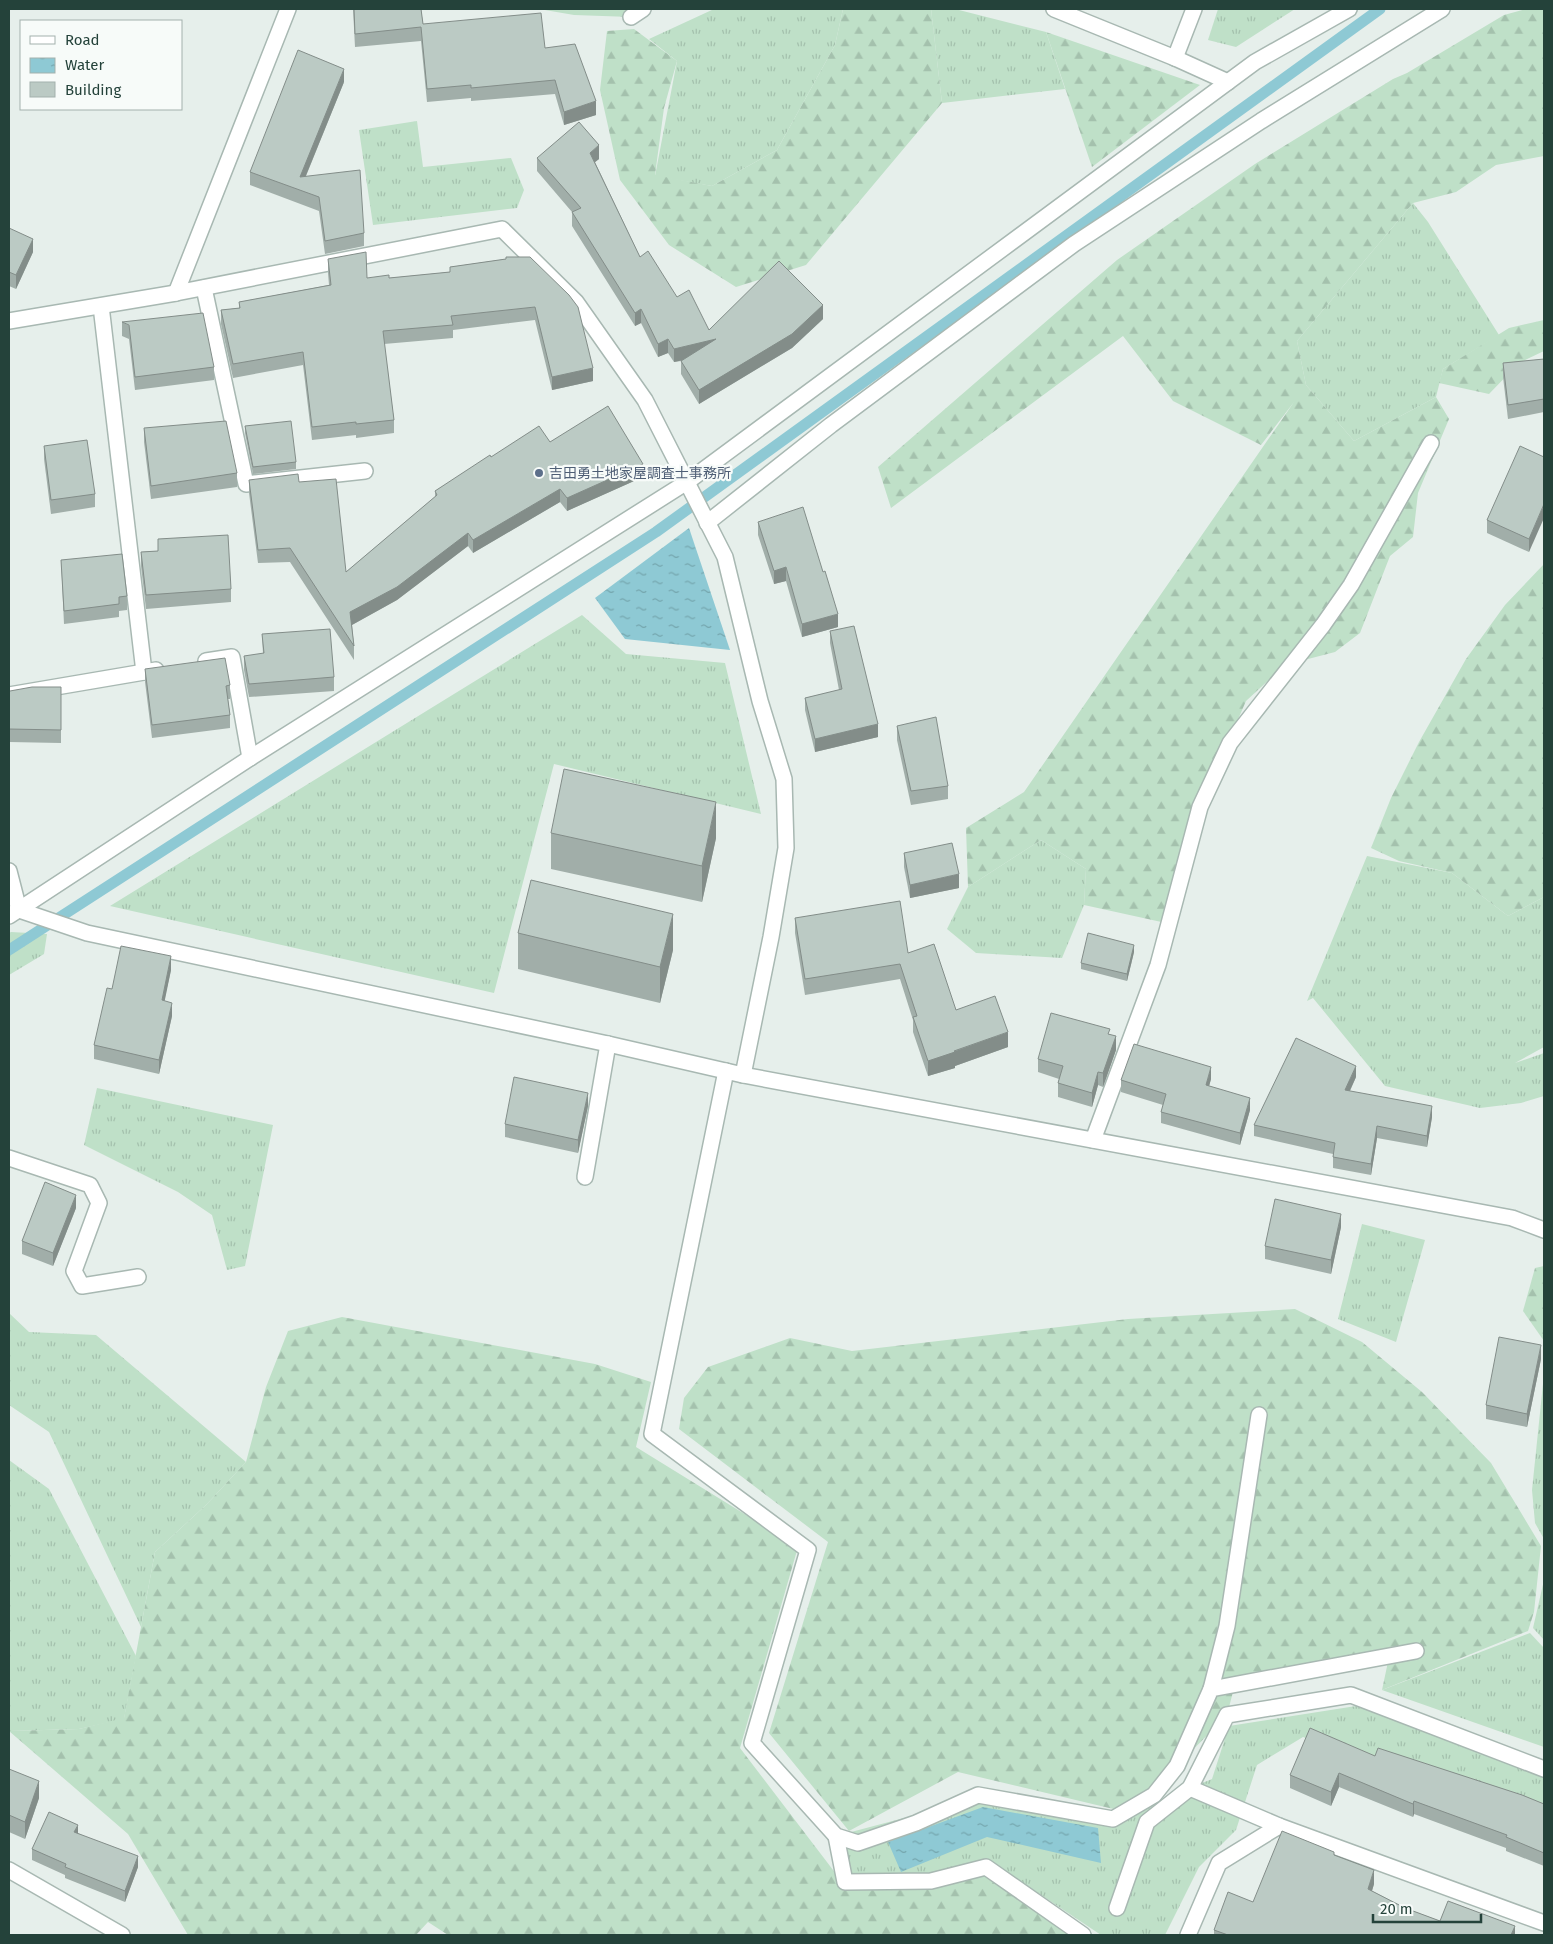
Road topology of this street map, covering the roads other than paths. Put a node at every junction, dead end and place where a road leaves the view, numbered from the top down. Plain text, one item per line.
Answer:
1 (288, 9) edge
2 (1054, 9) edge
3 (1194, 9) edge
4 (1349, 9) edge
5 (1442, 9) edge
6 (1175, 58) junction
7 (1228, 82) junction
8 (204, 288) junction
9 (176, 293) junction
10 (101, 306) junction
11 (9, 321) edge
12 (1431, 443) dead end
13 (365, 471) dead end
14 (689, 486) junction
15 (708, 523) junction
16 (193, 664) edge
17 (173, 667) edge
18 (144, 672) junction
19 (9, 695) edge
20 (250, 758) junction
21 (9, 871) edge
22 (14, 913) edge
23 (608, 1044) junction
24 (726, 1071) junction
25 (743, 1075) junction
26 (1093, 1140) junction
27 (9, 1158) edge
28 (585, 1177) dead end
29 (1544, 1230) edge
30 (138, 1277) dead end
31 (1259, 1415) dead end
32 (1416, 1651) dead end
33 (1211, 1689) junction
34 (1544, 1769) edge
35 (1190, 1788) junction
36 (1279, 1826) junction
37 (836, 1836) junction
38 (9, 1870) edge
39 (1117, 1908) dead end
40 (1544, 1923) edge
41 (122, 1935) edge
42 (1083, 1935) edge
43 (1188, 1935) edge

1 - 9 street
2 - 6 street
3 - 6 street
4 - 7 street
5 - 15 street
6 - 7 street
7 - 14 street
8 - 9 street
8 - 13 street
8 - 14 street
9 - 10 street
10 - 11 street
10 - 18 street
12 - 26 street
14 - 15 street
14 - 20 street
15 - 25 street
16 - 20 street
17 - 18 street
18 - 19 street
20 - 22 street
21 - 22 street
22 - 23 street
23 - 24 street
23 - 28 street
24 - 25 street
24 - 37 street
25 - 26 street
26 - 29 street
27 - 30 street
31 - 33 street
32 - 33 street
33 - 37 street
34 - 35 street
35 - 36 street
35 - 39 street
36 - 40 street
36 - 43 street
37 - 42 street
38 - 41 street

